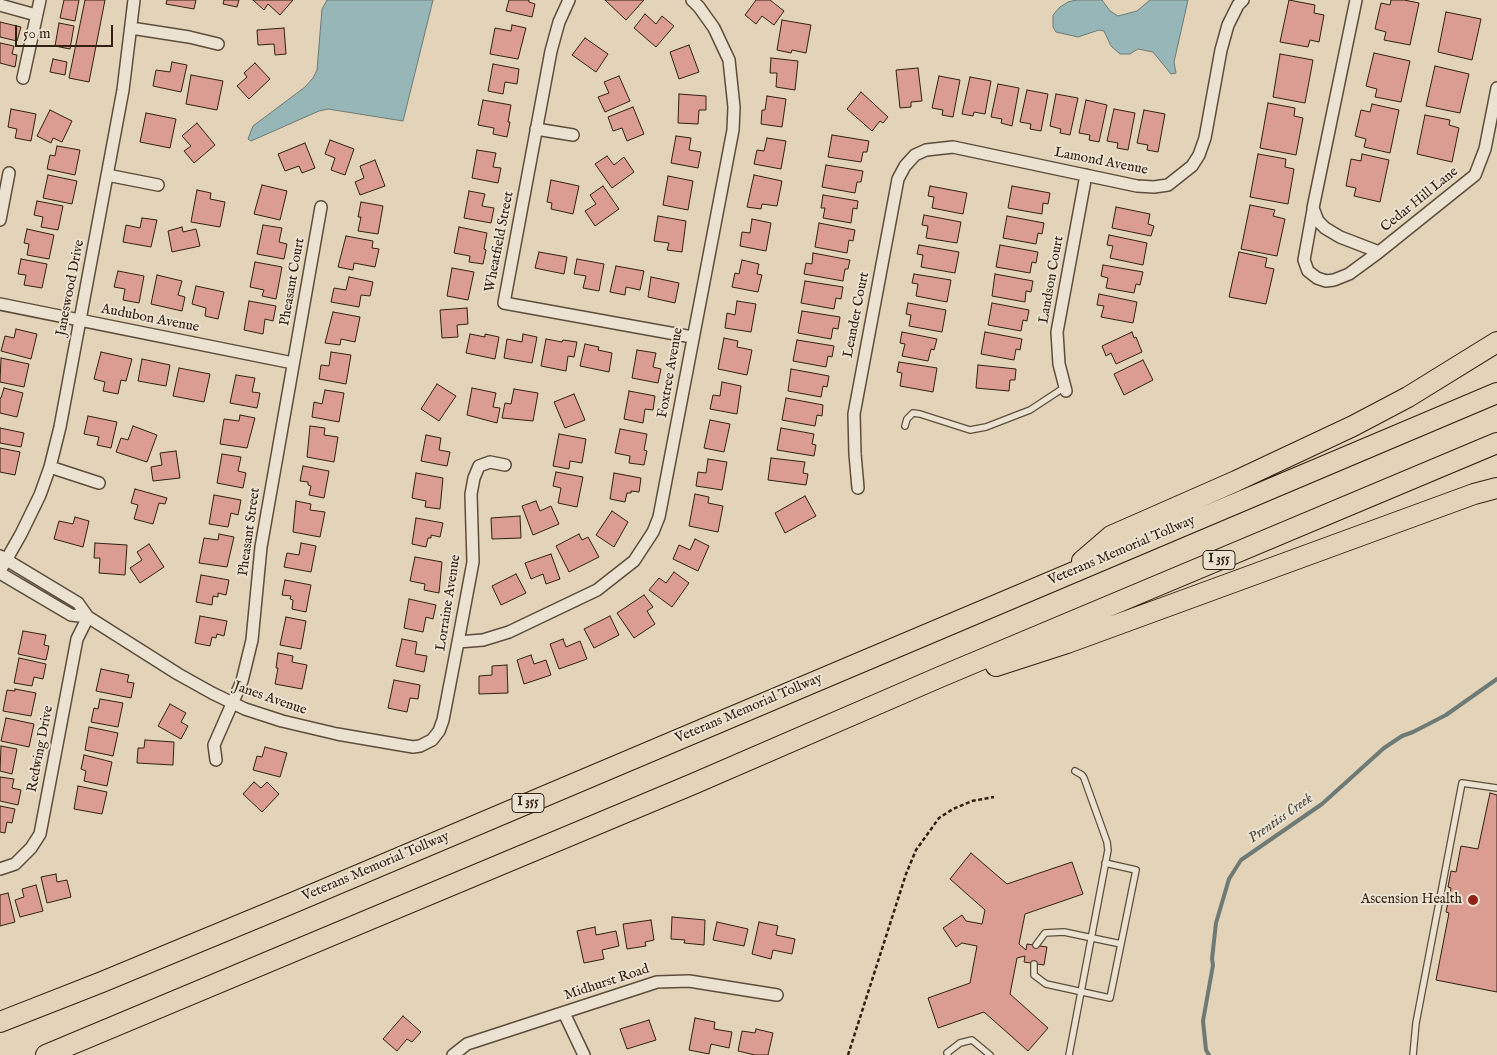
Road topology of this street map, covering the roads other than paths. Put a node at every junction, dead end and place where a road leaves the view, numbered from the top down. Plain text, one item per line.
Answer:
1 (40, 0) edge
2 (134, 0) edge
3 (569, 0) edge
4 (692, 0) edge
5 (1242, 0) edge
6 (1356, 0) edge
7 (0, 5) edge
8 (36, 14) junction
9 (131, 28) junction
10 (218, 44) dead end
11 (23, 78) dead end
12 (1497, 88) edge
13 (536, 130) junction
14 (573, 135) dead end
15 (915, 155) joint
16 (9, 173) dead end
17 (107, 175) junction
18 (1086, 175) junction
19 (158, 185) dead end
20 (321, 207) dead end
21 (1313, 208) junction
22 (0, 220) edge
23 (1379, 252) junction
24 (0, 304) edge
25 (80, 320) junction
26 (692, 336) junction
27 (1497, 342) edge
28 (294, 363) junction
29 (1066, 389) joint
30 (1497, 393) edge
31 (905, 426) dead end
32 (1497, 442) edge
33 (505, 465) dead end
34 (50, 467) junction
35 (99, 483) dead end
36 (858, 488) dead end
37 (1497, 488) edge
38 (3, 558) edge
39 (0, 572) edge
40 (1068, 574) junction
41 (88, 617) junction
42 (458, 642) junction
43 (940, 677) junction
44 (232, 704) junction
45 (432, 740) joint
46 (216, 760) dead end
47 (1075, 771) dead end
48 (1497, 788) edge
49 (1105, 863) junction
50 (0, 870) edge
51 (1091, 938) junction
52 (1121, 944) junction
53 (1036, 945) dead end
54 (1034, 964) dead end
55 (1081, 992) junction
56 (777, 995) dead end
57 (564, 1012) junction
58 (0, 1022) edge
59 (46, 1055) edge
60 (453, 1055) edge
61 (584, 1055) edge
62 (948, 1055) edge
63 (990, 1055) edge
64 (1069, 1055) edge
65 (1413, 1055) edge

1 - 8 street
2 - 9 street, Janeswood Drive
3 - 13 street, Wheatfield Street
4 - 26 street, Foxtree Avenue
5 - 18 street, Lamond Avenue
6 - 21 street
7 - 8 street
8 - 11 street
9 - 10 street
9 - 17 street, Janeswood Drive
12 - 23 street, Cedar Hill Lane
13 - 14 street
13 - 26 street, Wheatfield Street
15 - 18 street, Lamond Avenue
15 - 36 street, Leander Court
16 - 22 street
17 - 19 street
17 - 25 street, Janeswood Drive
18 - 29 street, Landson Court
20 - 28 street, Pheasant Court
21 - 23 street, Cedar Hill Lane
21 - 23 street
24 - 25 street, Audubon Avenue
25 - 28 street, Audubon Avenue
25 - 34 street, Janeswood Drive
26 - 42 street, Foxtree Avenue
27 - 40 highway
28 - 44 street, Pheasant Street
29 - 31 lane
30 - 40 highway, Veterans Memorial Tollway / I 355
32 - 43 highway, I 355
33 - 42 street, Lorraine Avenue
34 - 35 street
34 - 38 street, Janeswood Drive
37 - 43 highway
38 - 39 street, Janeswood Drive
38 - 41 street, Janes Avenue
39 - 41 street, Janes Avenue
40 - 58 highway, Veterans Memorial Tollway / I 355
41 - 44 street, Janes Avenue
41 - 50 street, Redwing Drive
42 - 45 street, Lorraine Avenue
43 - 59 highway, I 355
44 - 45 street, Janes Avenue
44 - 46 street, Pheasant Street
47 - 49 lane
48 - 65 lane
49 - 51 lane
49 - 52 lane
51 - 52 lane
51 - 53 lane
51 - 55 lane
52 - 55 lane
54 - 55 lane
55 - 64 lane
56 - 57 street, Midhurst Road
57 - 60 street, Midhurst Road
57 - 61 street
62 - 63 lane

